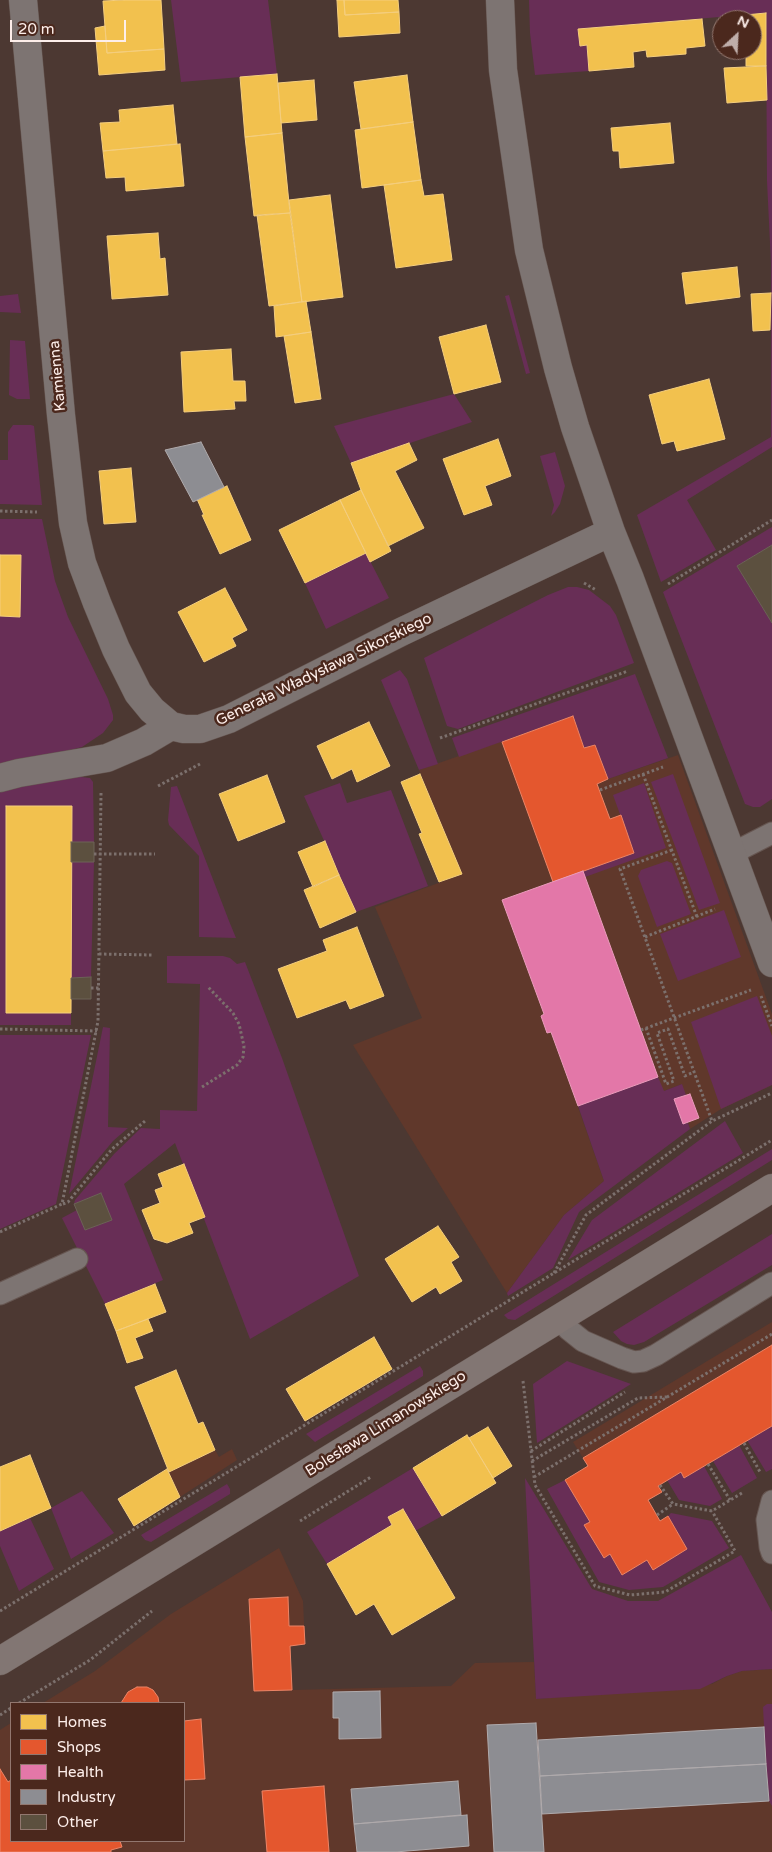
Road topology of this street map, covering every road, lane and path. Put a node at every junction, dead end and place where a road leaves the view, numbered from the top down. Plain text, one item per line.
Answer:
1 (23, 0) edge
2 (500, 0) edge
3 (0, 512) edge
4 (42, 512) dead end
5 (772, 520) edge
6 (611, 532) junction
7 (579, 581) dead end
8 (666, 585) dead end
9 (603, 593) dead end
10 (630, 670) dead end
11 (171, 726) junction
12 (440, 738) dead end
13 (208, 760) dead end
14 (667, 766) dead end
15 (644, 774) junction
16 (0, 778) edge
17 (158, 786) dead end
18 (600, 790) dead end
19 (101, 796) dead end
20 (772, 833) edge
21 (672, 850) junction
22 (94, 854) dead end
23 (100, 854) junction
24 (155, 854) dead end
25 (731, 854) junction
26 (720, 908) dead end
27 (696, 917) junction
28 (644, 936) junction
29 (99, 954) junction
30 (152, 955) dead end
31 (772, 964) edge
32 (208, 987) dead end
33 (758, 987) dead end
34 (91, 988) dead end
35 (99, 988) junction
36 (760, 995) dead end
37 (674, 1017) junction
38 (772, 1026) edge
39 (646, 1028) junction
40 (0, 1029) edge
41 (641, 1030) dead end
42 (97, 1031) junction
43 (694, 1072) junction
44 (202, 1087) dead end
45 (772, 1093) edge
46 (145, 1121) dead end
47 (712, 1121) junction
48 (772, 1140) edge
49 (772, 1188) edge
50 (62, 1204) junction
51 (0, 1232) edge
52 (78, 1260) dead end
53 (554, 1274) junction
54 (772, 1283) edge
55 (0, 1294) edge
56 (561, 1317) junction
57 (772, 1334) edge
58 (522, 1378) dead end
59 (627, 1391) dead end
60 (667, 1397) junction
61 (744, 1443) dead end
62 (531, 1451) junction
63 (532, 1461) junction
64 (708, 1464) dead end
65 (534, 1477) junction
66 (764, 1479) dead end
67 (660, 1485) dead end
68 (353, 1489) dead end
69 (730, 1500) dead end
70 (772, 1501) edge
71 (673, 1504) junction
72 (657, 1515) dead end
73 (294, 1524) dead end
74 (772, 1552) edge
75 (157, 1607) dead end
76 (0, 1611) edge
77 (0, 1661) edge
78 (21, 1702) edge

1 - 11 street, Kamienna
2 - 6 street
3 - 4 path
5 - 8 path
6 - 11 street, Generała Władysława Sikorskiego
6 - 25 street
7 - 9 path
10 - 12 path
11 - 16 street
13 - 17 path
14 - 15 path
15 - 18 path
15 - 21 path
19 - 23 path
20 - 25 lane
21 - 27 path
21 - 28 path
22 - 23 path
23 - 24 path
23 - 29 path
25 - 31 street
26 - 27 path
27 - 28 path
28 - 37 path
29 - 30 path
29 - 35 path
32 - 44 path
33 - 37 path
34 - 35 path
35 - 42 path
36 - 38 path
37 - 39 path
37 - 43 path
39 - 41 path
39 - 43 path
40 - 42 path
42 - 50 path
43 - 47 path
45 - 47 path
46 - 50 path
47 - 53 path
48 - 53 path
49 - 56 street, Bolesława Limanowskiego
50 - 51 path
52 - 55 lane
53 - 76 path
54 - 56 lane
56 - 77 street, Bolesława Limanowskiego
57 - 60 path
58 - 62 path
59 - 62 path
60 - 63 path
60 - 65 path
61 - 66 path
62 - 63 path
63 - 65 path
64 - 69 path
65 - 71 path
67 - 71 path
68 - 73 path
70 - 74 lane
71 - 72 path
75 - 78 path

